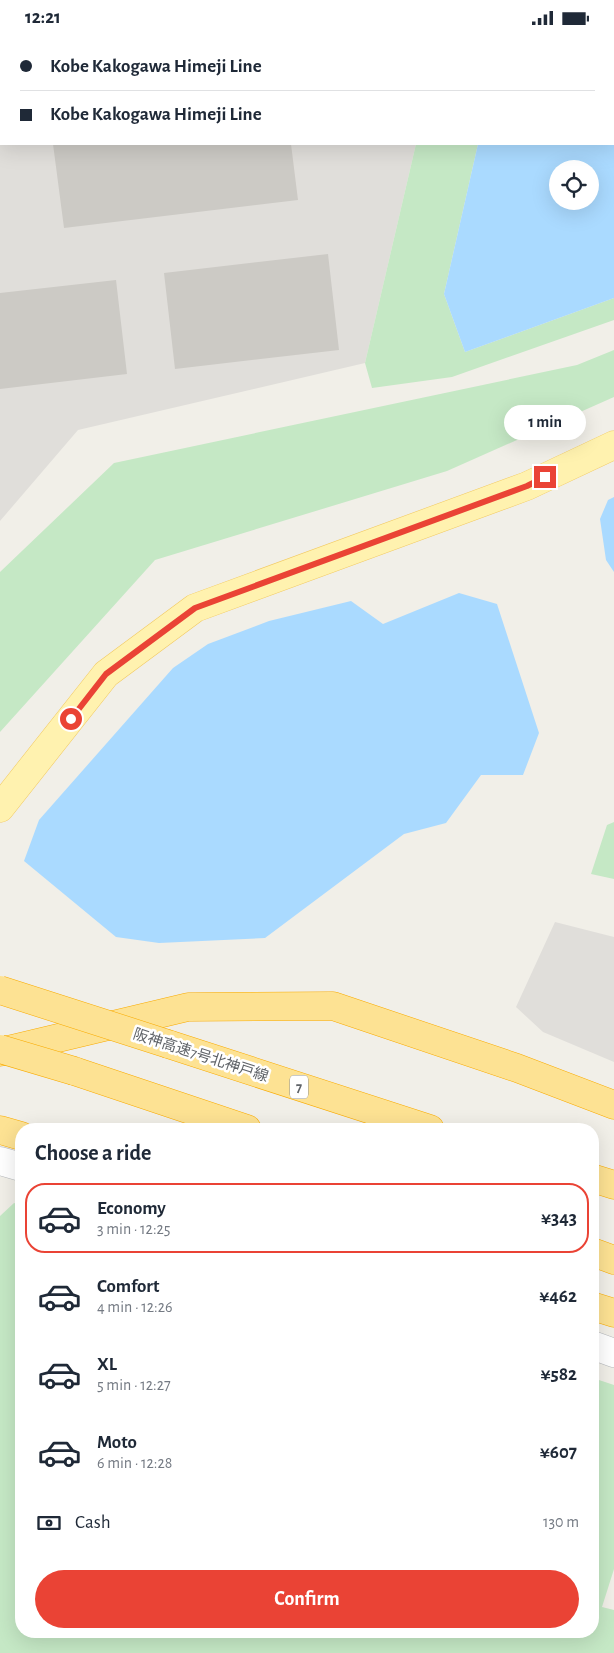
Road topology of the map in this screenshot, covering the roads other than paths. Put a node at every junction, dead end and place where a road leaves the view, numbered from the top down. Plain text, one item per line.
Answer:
1 (614, 445) edge
2 (0, 808) edge
3 (0, 990) edge
4 (0, 1051) edge
5 (614, 1105) edge
6 (229, 1123) edge
7 (412, 1123) edge
8 (0, 1130) edge
9 (15, 1134) edge
10 (0, 1161) edge
11 (15, 1165) edge
12 (599, 1180) edge
13 (614, 1185) edge
14 (599, 1254) edge
15 (614, 1260) edge
16 (599, 1308) edge
17 (614, 1313) edge
18 (599, 1348) edge
19 (614, 1353) edge

1 - 2 main road
3 - 7 highway, 阪神高速7号北神戸線 / 7, bridge
4 - 5 highway
4 - 6 highway, bridge
8 - 9 highway
10 - 11 street
12 - 13 highway
14 - 15 highway
16 - 17 highway
18 - 19 street

